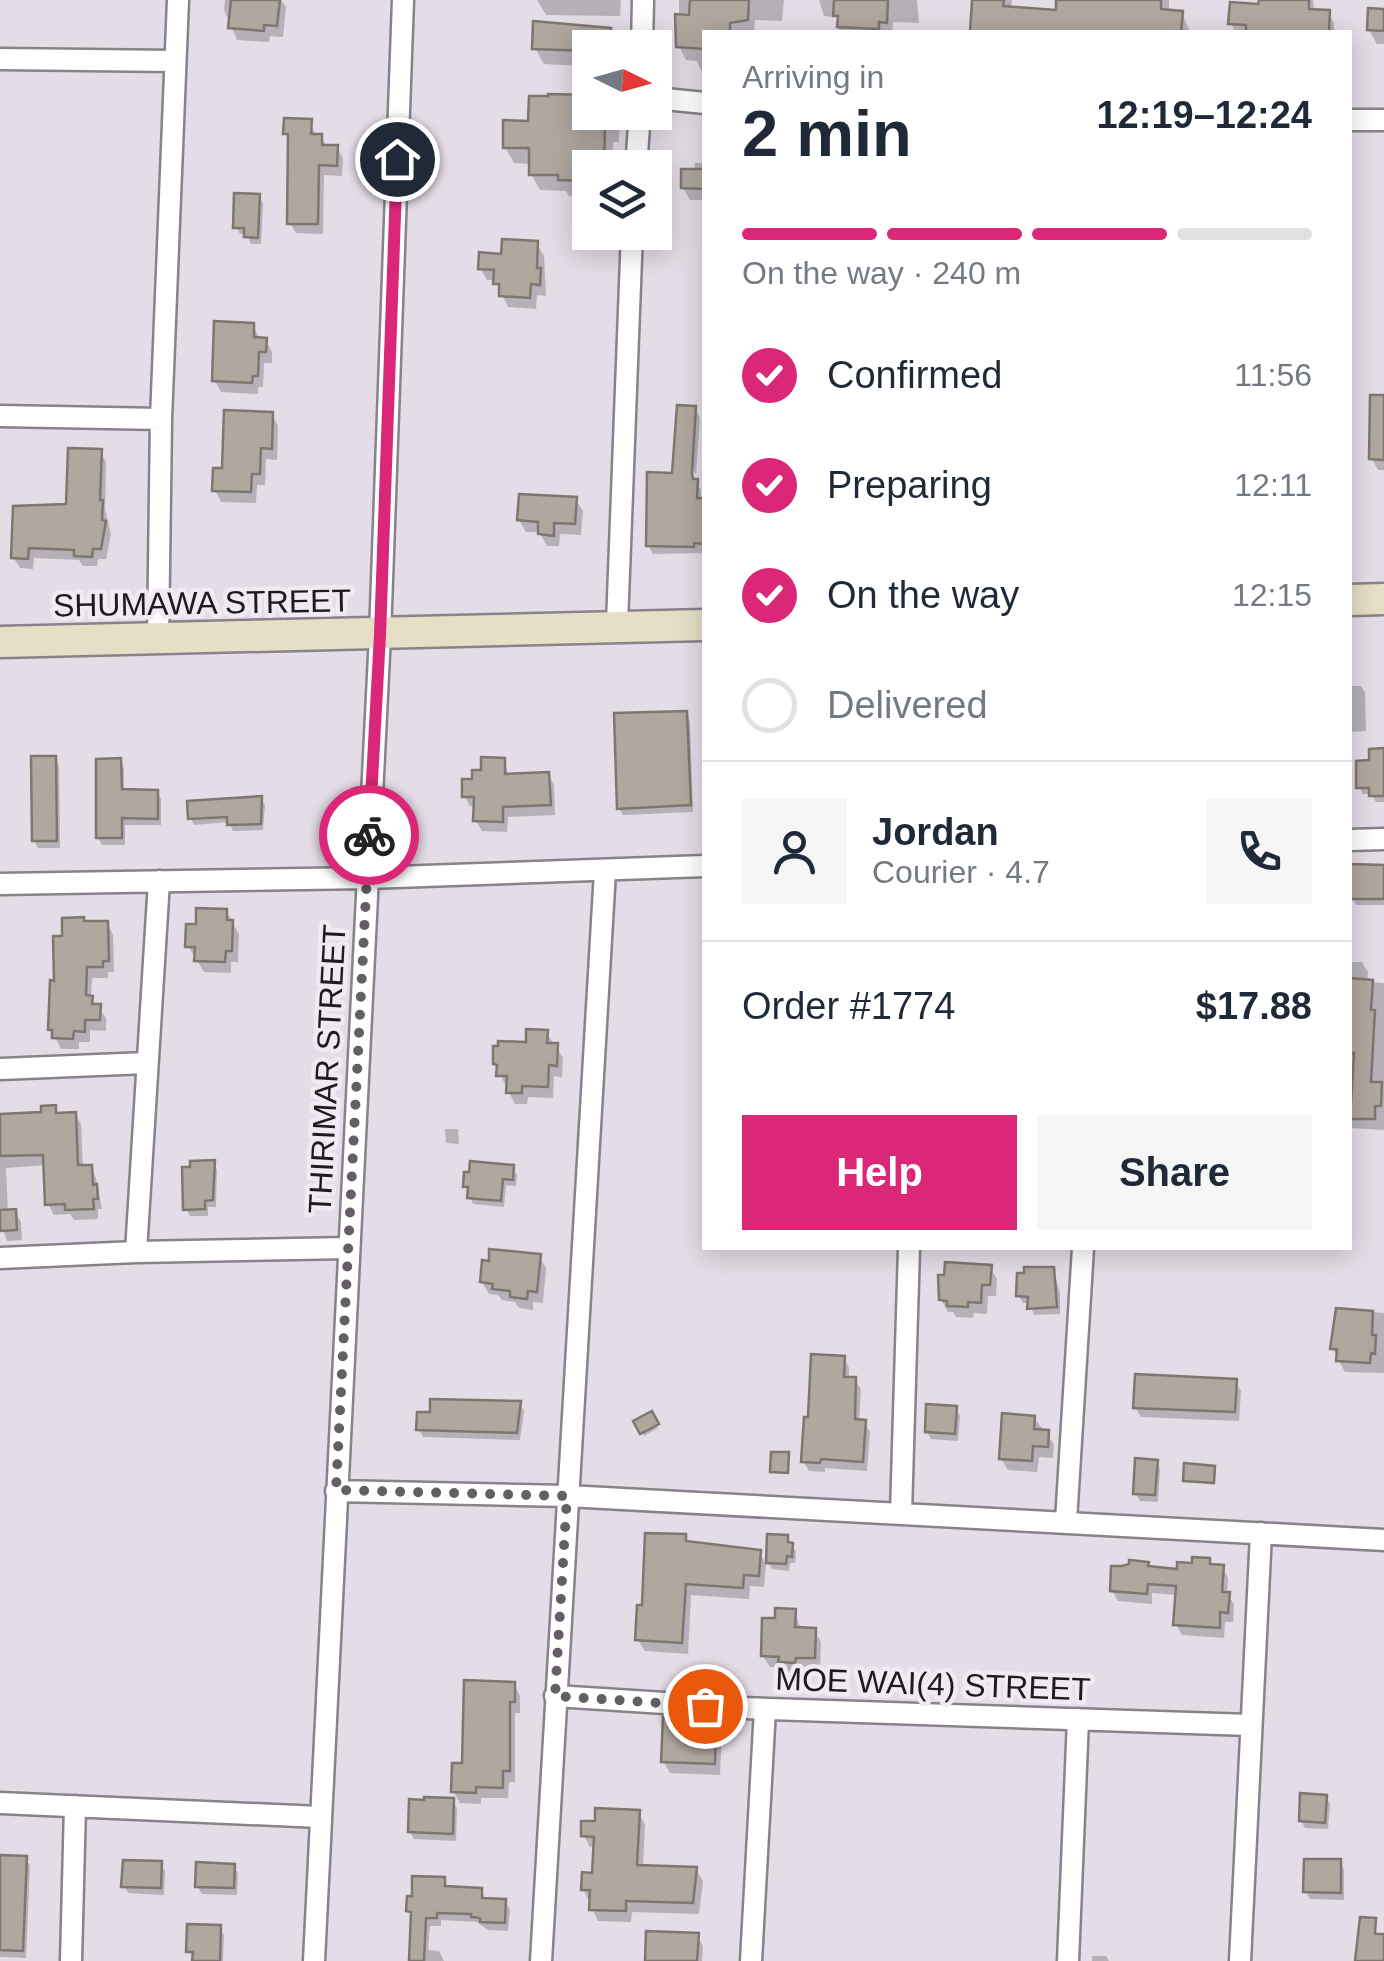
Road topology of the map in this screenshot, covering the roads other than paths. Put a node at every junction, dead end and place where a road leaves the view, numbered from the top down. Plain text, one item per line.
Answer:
1 (178, 0) edge
2 (403, 0) edge
3 (643, 0) edge
4 (642, 30) edge
5 (0, 59) edge
6 (174, 61) junction
7 (672, 99) edge
8 (702, 102) edge
9 (1352, 120) edge
10 (1384, 120) edge
11 (631, 250) edge
12 (0, 416) edge
13 (161, 418) junction
14 (1384, 599) edge
15 (1352, 600) edge
16 (617, 624) junction
17 (702, 625) edge
18 (380, 635) junction
19 (158, 640) junction
20 (0, 642) edge
21 (1384, 839) edge
22 (1352, 840) edge
23 (702, 866) edge
24 (604, 871) junction
25 (367, 878) junction
26 (158, 881) junction
27 (0, 884) edge
28 (147, 1064) junction
29 (0, 1069) edge
30 (348, 1248) junction
31 (909, 1250) edge
32 (1083, 1250) edge
33 (136, 1252) junction
34 (0, 1258) edge
35 (336, 1490) junction
36 (567, 1496) junction
37 (901, 1512) junction
38 (1066, 1521) junction
39 (1261, 1532) junction
40 (1384, 1540) edge
41 (555, 1696) junction
42 (765, 1709) junction
43 (1078, 1719) junction
44 (1250, 1725) junction
45 (0, 1803) edge
46 (76, 1806) junction
47 (320, 1817) junction
48 (70, 1961) edge
49 (314, 1961) edge
50 (540, 1961) edge
51 (752, 1961) edge
52 (1068, 1961) edge
53 (1240, 1961) edge

1 - 6 street
2 - 18 street, THIRIMAR STREET
3 - 4 street
5 - 6 street
6 - 13 street
7 - 8 street
9 - 10 street
11 - 16 street
12 - 13 street
13 - 19 street
14 - 15 street
16 - 17 street, SHUMAWA STREET
16 - 18 street, SHUMAWA STREET
18 - 19 street, SHUMAWA STREET
18 - 25 street, THIRIMAR STREET
19 - 20 street, SHUMAWA STREET
21 - 22 street
23 - 24 street
24 - 25 street
24 - 36 street
25 - 26 street
25 - 30 street, THIRIMAR STREET
26 - 27 street
26 - 28 street
28 - 29 street
28 - 33 street
30 - 33 street
30 - 35 street, THIRIMAR STREET
31 - 37 street
32 - 38 street
33 - 34 street
35 - 36 street
35 - 47 street, THIRIMAR STREET
36 - 37 street
36 - 41 street
37 - 38 street
38 - 39 street
39 - 40 street
39 - 44 street
41 - 42 street, MOE WAI(4) STREET
41 - 50 street
42 - 43 street, MOE WAI(4) STREET
42 - 51 street
43 - 44 street, MOE WAI(4) STREET
43 - 52 street
44 - 53 street
45 - 46 street
46 - 47 street
46 - 48 street
47 - 49 street, THIRIMAR STREET

